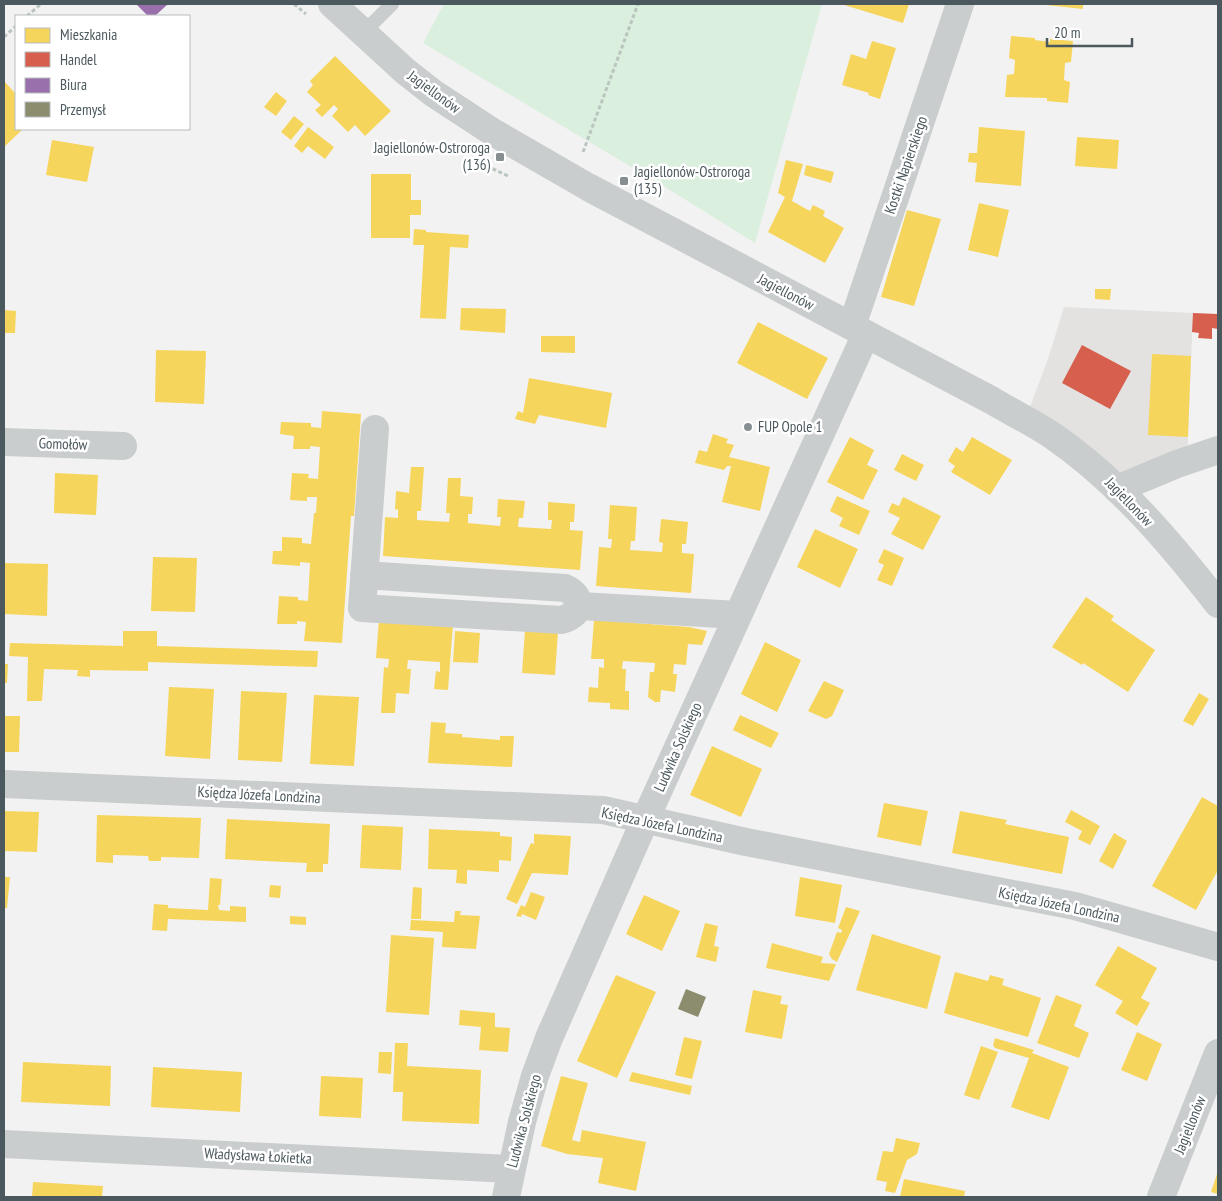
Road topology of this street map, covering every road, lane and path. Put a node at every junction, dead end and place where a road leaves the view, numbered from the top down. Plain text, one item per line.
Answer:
1 (41, 4) edge
2 (294, 4) edge
3 (392, 4) edge
4 (638, 4) edge
5 (960, 4) edge
6 (320, 10) edge
7 (28, 15) edge
8 (15, 27) edge
9 (363, 33) junction
10 (4, 37) edge
11 (472, 153) dead end
12 (515, 179) dead end
13 (574, 179) junction
14 (859, 330) junction
15 (375, 429) dead end
16 (4, 442) edge
17 (123, 446) dead end
18 (1218, 450) edge
19 (1118, 489) junction
20 (364, 575) junction
21 (1218, 604) edge
22 (580, 606) junction
23 (738, 615) junction
24 (4, 784) edge
25 (645, 820) junction
26 (1218, 947) edge
27 (1218, 1053) edge
28 (4, 1144) edge
29 (511, 1169) junction
30 (506, 1197) edge
31 (1161, 1197) edge

1 - 7 path
2 - 6 path
3 - 9 lane
4 - 13 path
5 - 14 street, Kostki Napierskiego
6 - 9 street, Jagiellonów
8 - 10 path
9 - 13 street, Jagiellonów
11 - 12 path
13 - 14 street, Jagiellonów
14 - 19 street, Jagiellonów
14 - 23 street, Ludwika Solskiego
15 - 20 street
16 - 17 street, Gomołów
18 - 19 street
19 - 21 street, Jagiellonów
20 - 22 street
20 - 22 street
22 - 23 street
23 - 25 street, Ludwika Solskiego
24 - 25 street, Księdza Józefa Londzina
25 - 26 street, Księdza Józefa Londzina
25 - 29 street, Ludwika Solskiego
27 - 31 street, Jagiellonów
28 - 29 street, Władysława Łokietka
29 - 30 street, Ludwika Solskiego

